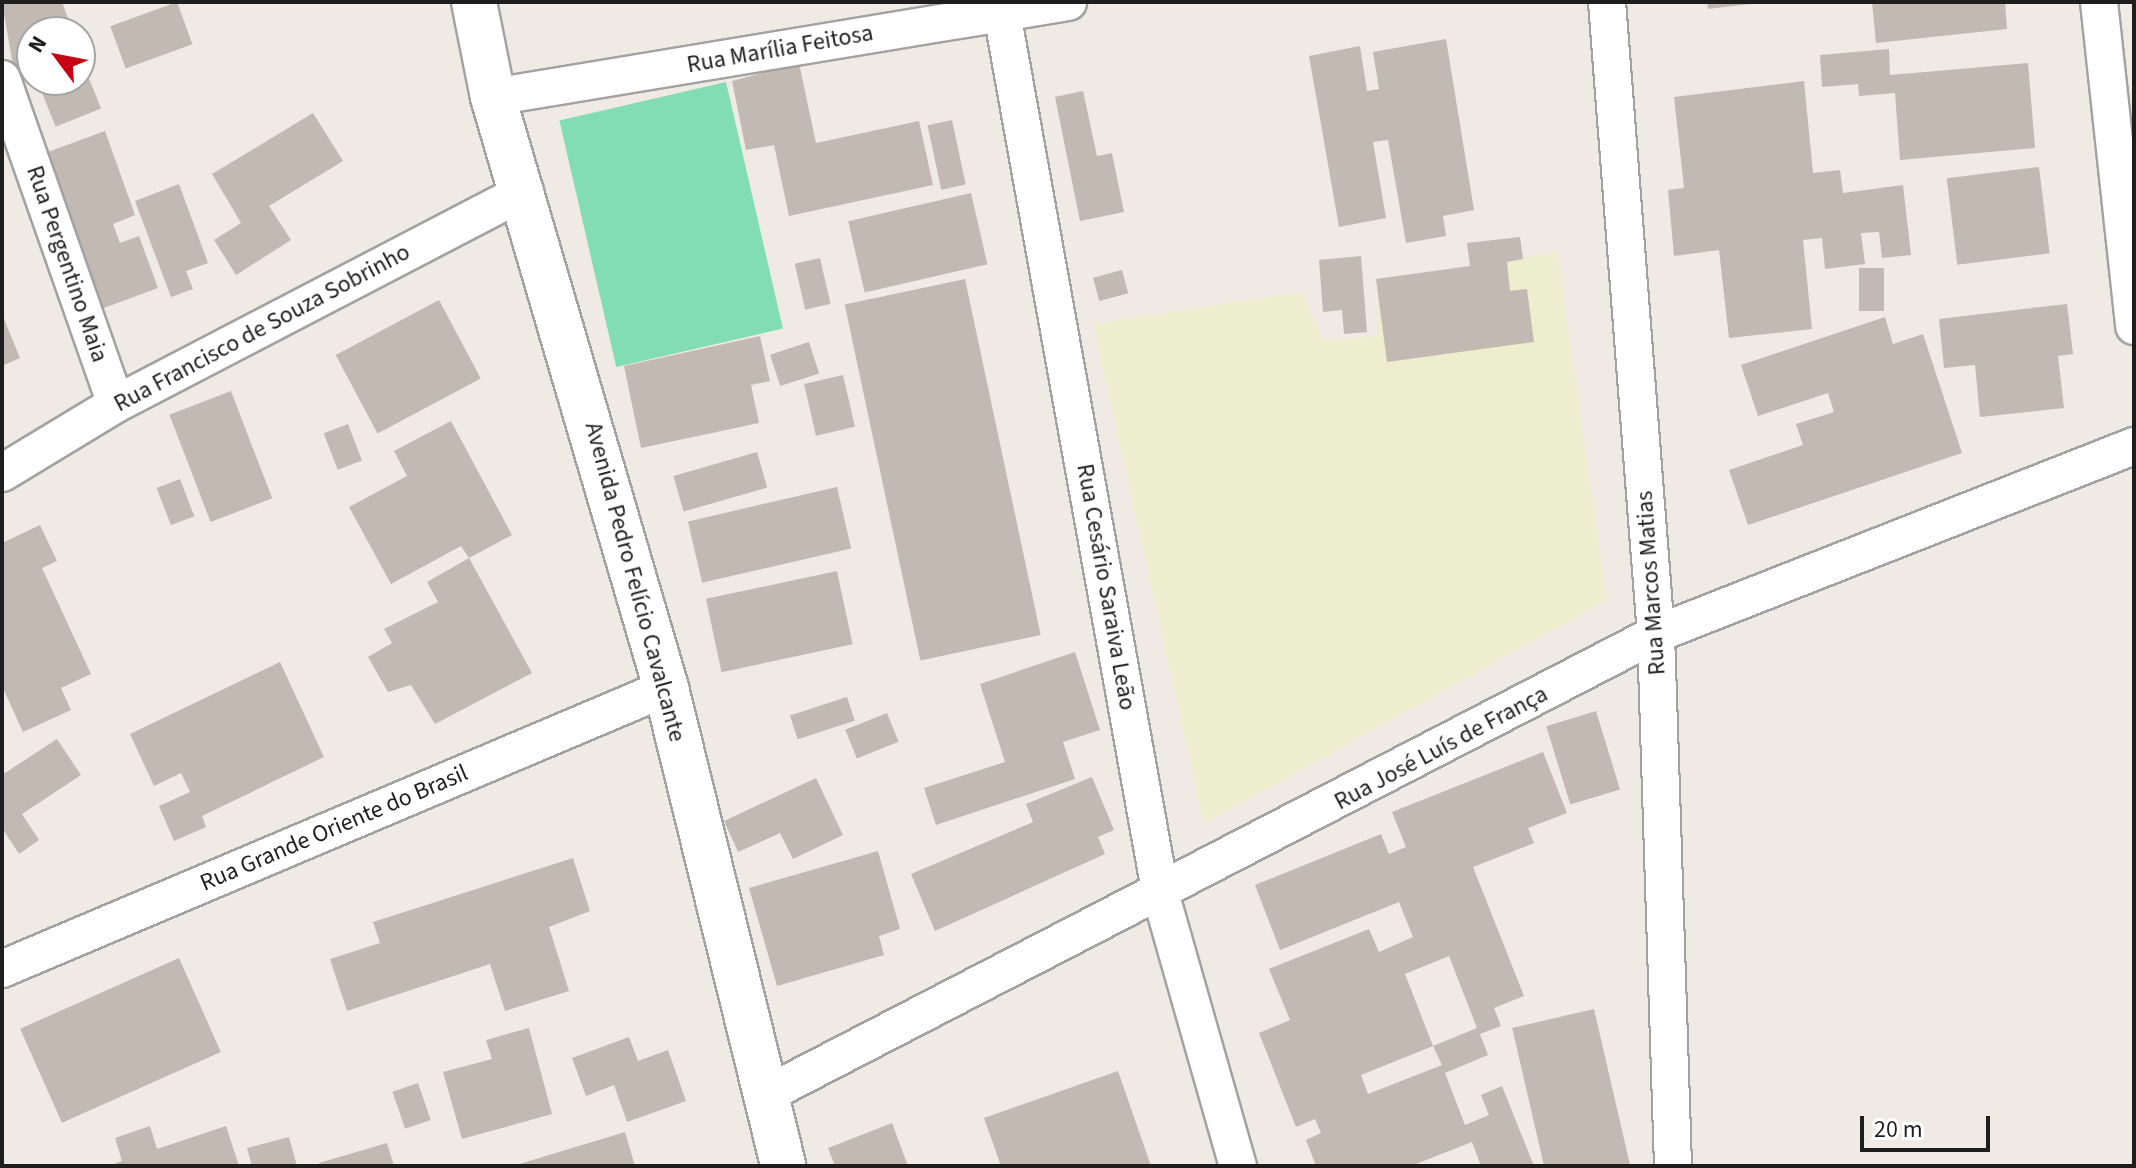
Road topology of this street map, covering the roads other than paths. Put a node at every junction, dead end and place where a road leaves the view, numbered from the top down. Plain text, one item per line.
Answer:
1 (474, 2) edge
2 (1068, 2) edge
3 (1607, 2) edge
4 (2099, 2) edge
5 (1001, 7) edge
6 (2, 79) edge
7 (493, 97) junction
8 (525, 191) junction
9 (2134, 326) edge
10 (116, 404) junction
11 (2134, 446) edge
12 (2, 473) edge
13 (1656, 634) junction
14 (666, 688) junction
15 (1161, 896) junction
16 (2, 969) edge
17 (767, 1094) junction
18 (783, 1166) edge
19 (1238, 1166) edge
20 (1673, 1166) edge

1 - 7 street, Avenida Pedro Felício Cavalcante
2 - 5 street, Rua Marília Feitosa
3 - 13 street, Rua Marcos Matias
4 - 9 street
5 - 7 street, Rua Marília Feitosa
5 - 15 street, Rua Cesário Saraiva Leão
6 - 10 street, Rua Pergentino Maia
7 - 8 street, Avenida Pedro Felício Cavalcante
8 - 10 street, Rua Francisco de Souza Sobrinho
8 - 14 street, Avenida Pedro Felício Cavalcante
10 - 12 street, Rua Francisco de Souza Sobrinho
11 - 13 street, Rua José Luís de França
13 - 15 street, Rua José Luís de França
13 - 20 street, Rua Marcos Matias
14 - 16 street, Rua Grande Oriente do Brasil
14 - 17 street, Avenida Pedro Felício Cavalcante
15 - 17 street, Rua José Luís de França
15 - 19 street, Rua Cesário Saraiva Leão
17 - 18 street, Avenida Pedro Felício Cavalcante

